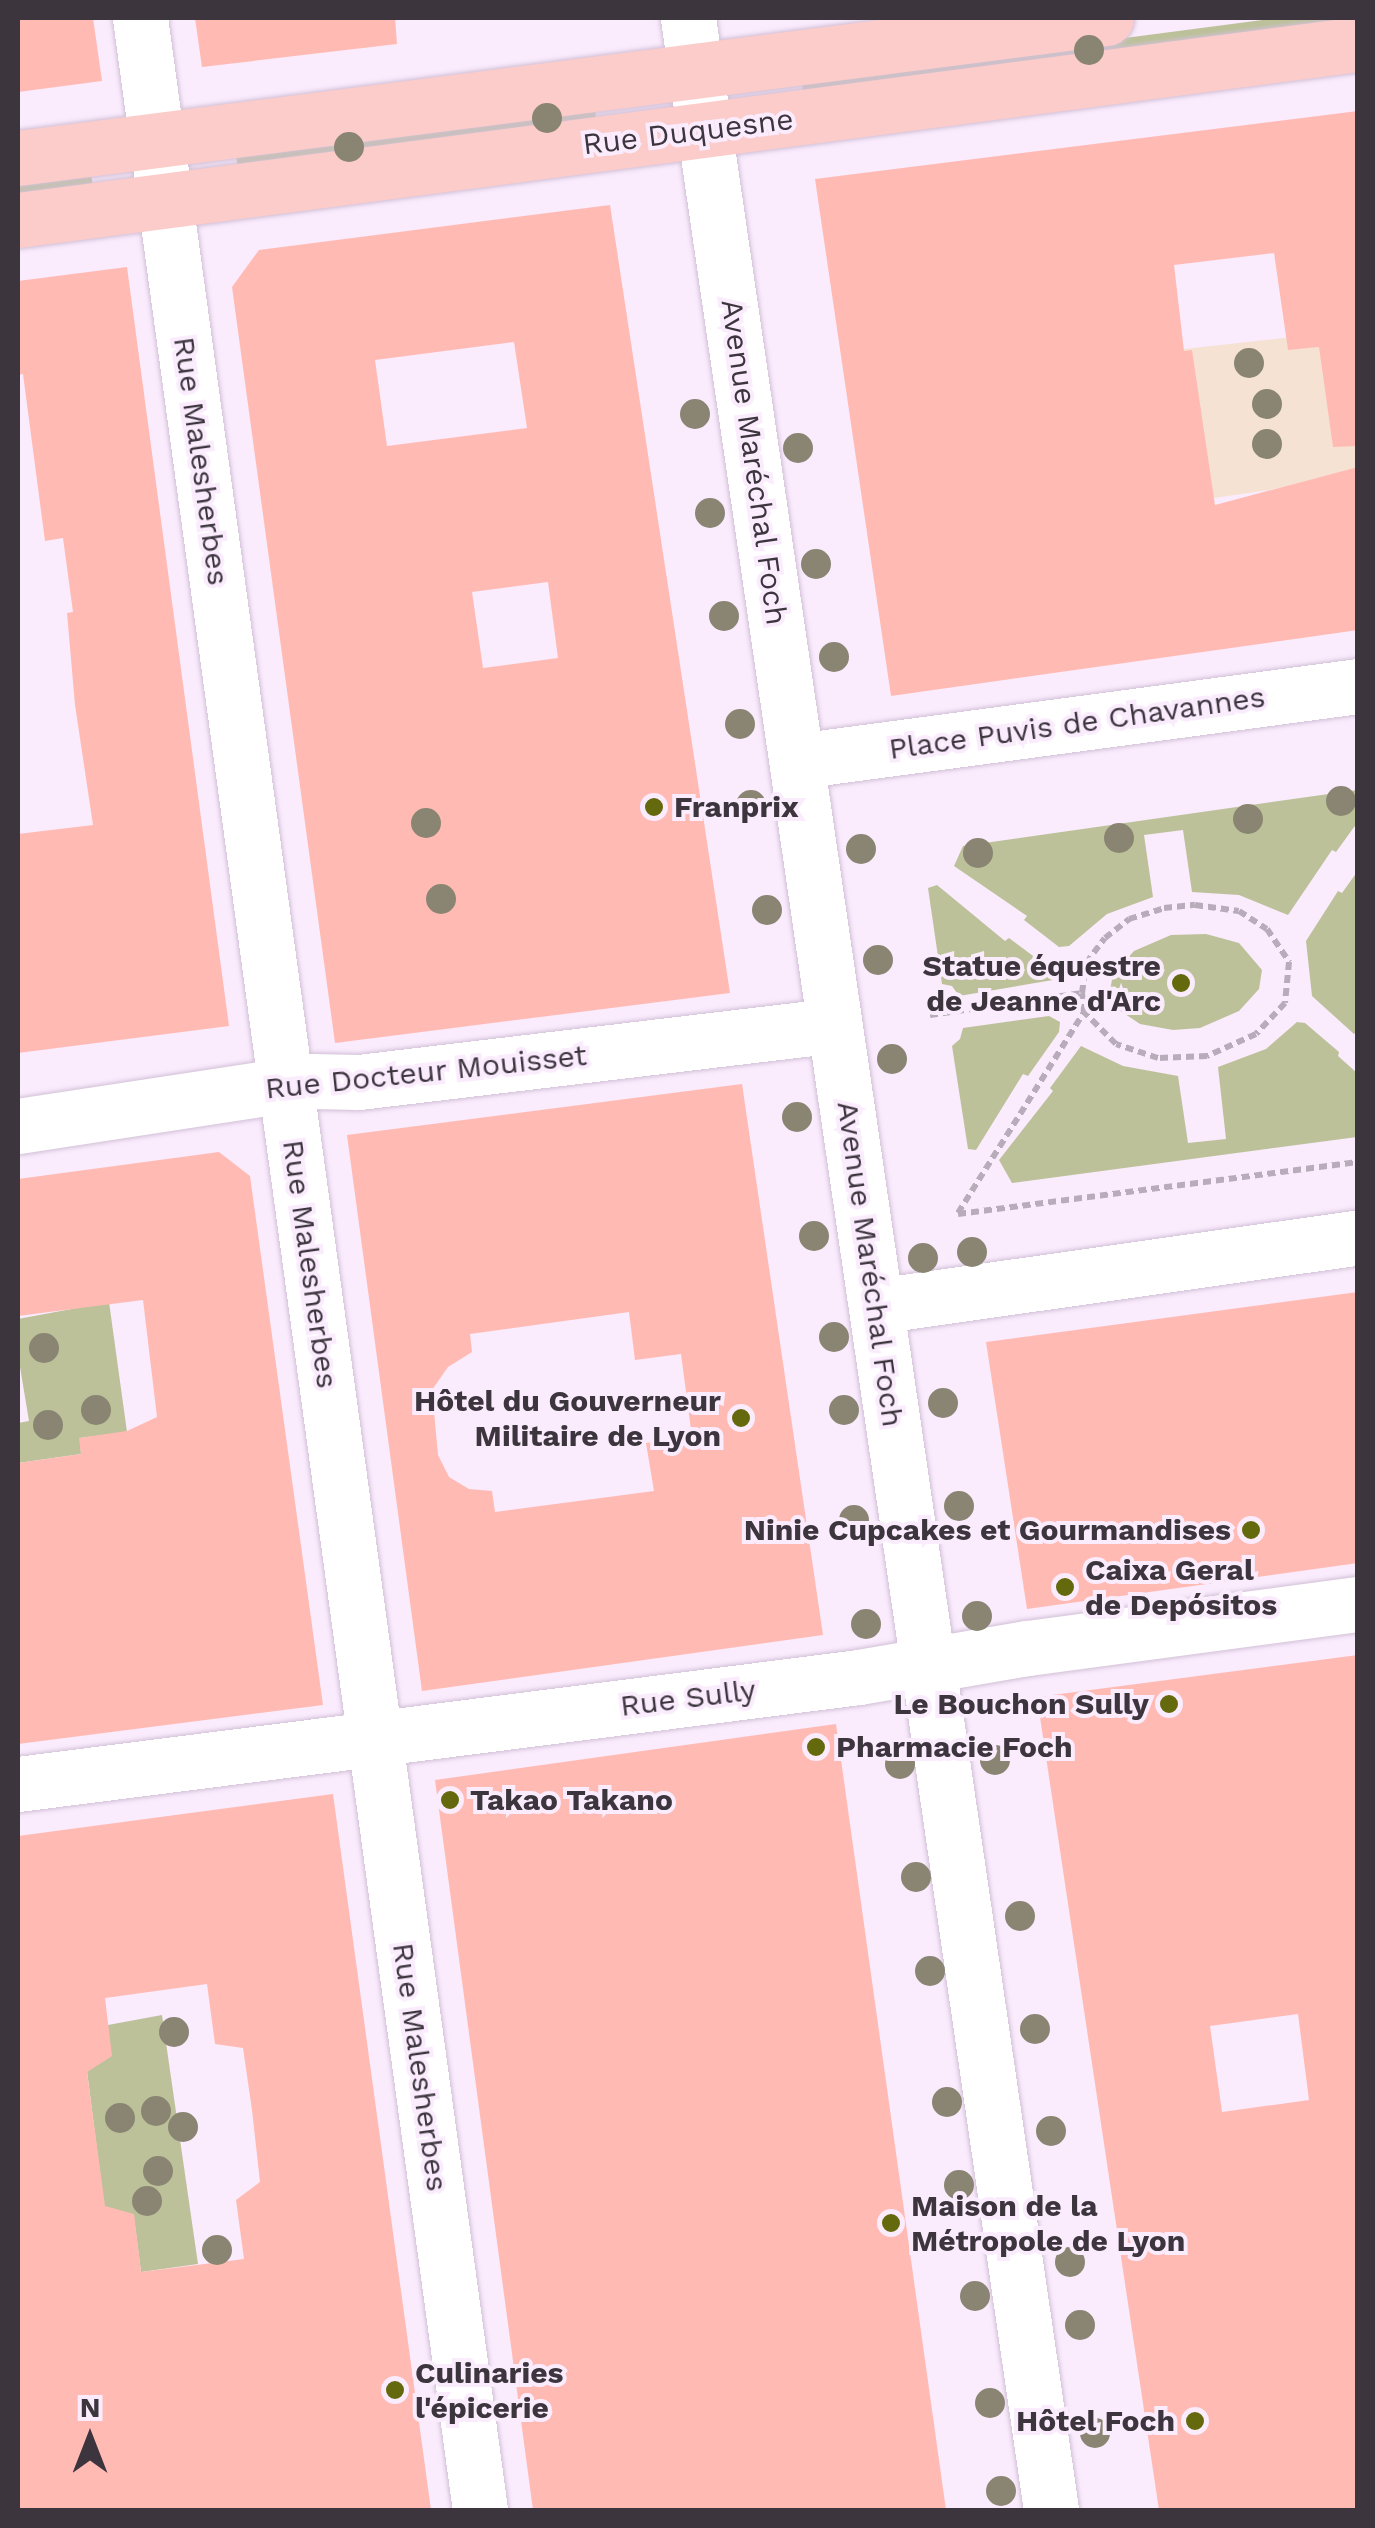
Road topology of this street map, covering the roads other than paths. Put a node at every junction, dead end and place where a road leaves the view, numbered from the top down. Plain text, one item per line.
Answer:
1 (140, 18) edge
2 (1106, 18) edge
3 (692, 44) edge
4 (1358, 44) edge
5 (704, 131) junction
6 (158, 140) junction
7 (18, 158) edge
8 (165, 201) junction
9 (18, 220) edge
10 (1358, 686) edge
11 (797, 761) junction
12 (835, 1025) junction
13 (286, 1085) junction
14 (18, 1126) edge
15 (1358, 1237) edge
16 (876, 1306) junction
17 (1358, 1604) edge
18 (928, 1664) junction
19 (374, 1736) junction
20 (18, 1784) edge
21 (480, 2510) edge
22 (1051, 2510) edge

1 - 6 street, Rue Malesherbes
2 - 3 main road, Rue Duquesne
3 - 5 street, Avenue Maréchal Foch
3 - 6 main road, Rue Duquesne
4 - 5 main road, Rue Duquesne
5 - 8 main road, Rue Duquesne
5 - 11 street, Avenue Maréchal Foch
6 - 7 main road, Rue Duquesne
6 - 8 street, Rue Malesherbes
8 - 9 main road, Rue Duquesne
8 - 13 street, Rue Malesherbes
10 - 11 street, Place Puvis de Chavannes
11 - 12 street, Avenue Maréchal Foch
12 - 13 street, Rue Docteur Mouisset
12 - 16 street, Avenue Maréchal Foch
13 - 14 street, Rue Docteur Mouisset
13 - 19 street, Rue Malesherbes
15 - 16 street
16 - 18 street, Avenue Maréchal Foch
17 - 18 street, Rue Sully
18 - 19 street, Rue Sully
18 - 22 street, Avenue Maréchal Foch
19 - 20 street, Rue Sully
19 - 21 street, Rue Malesherbes

